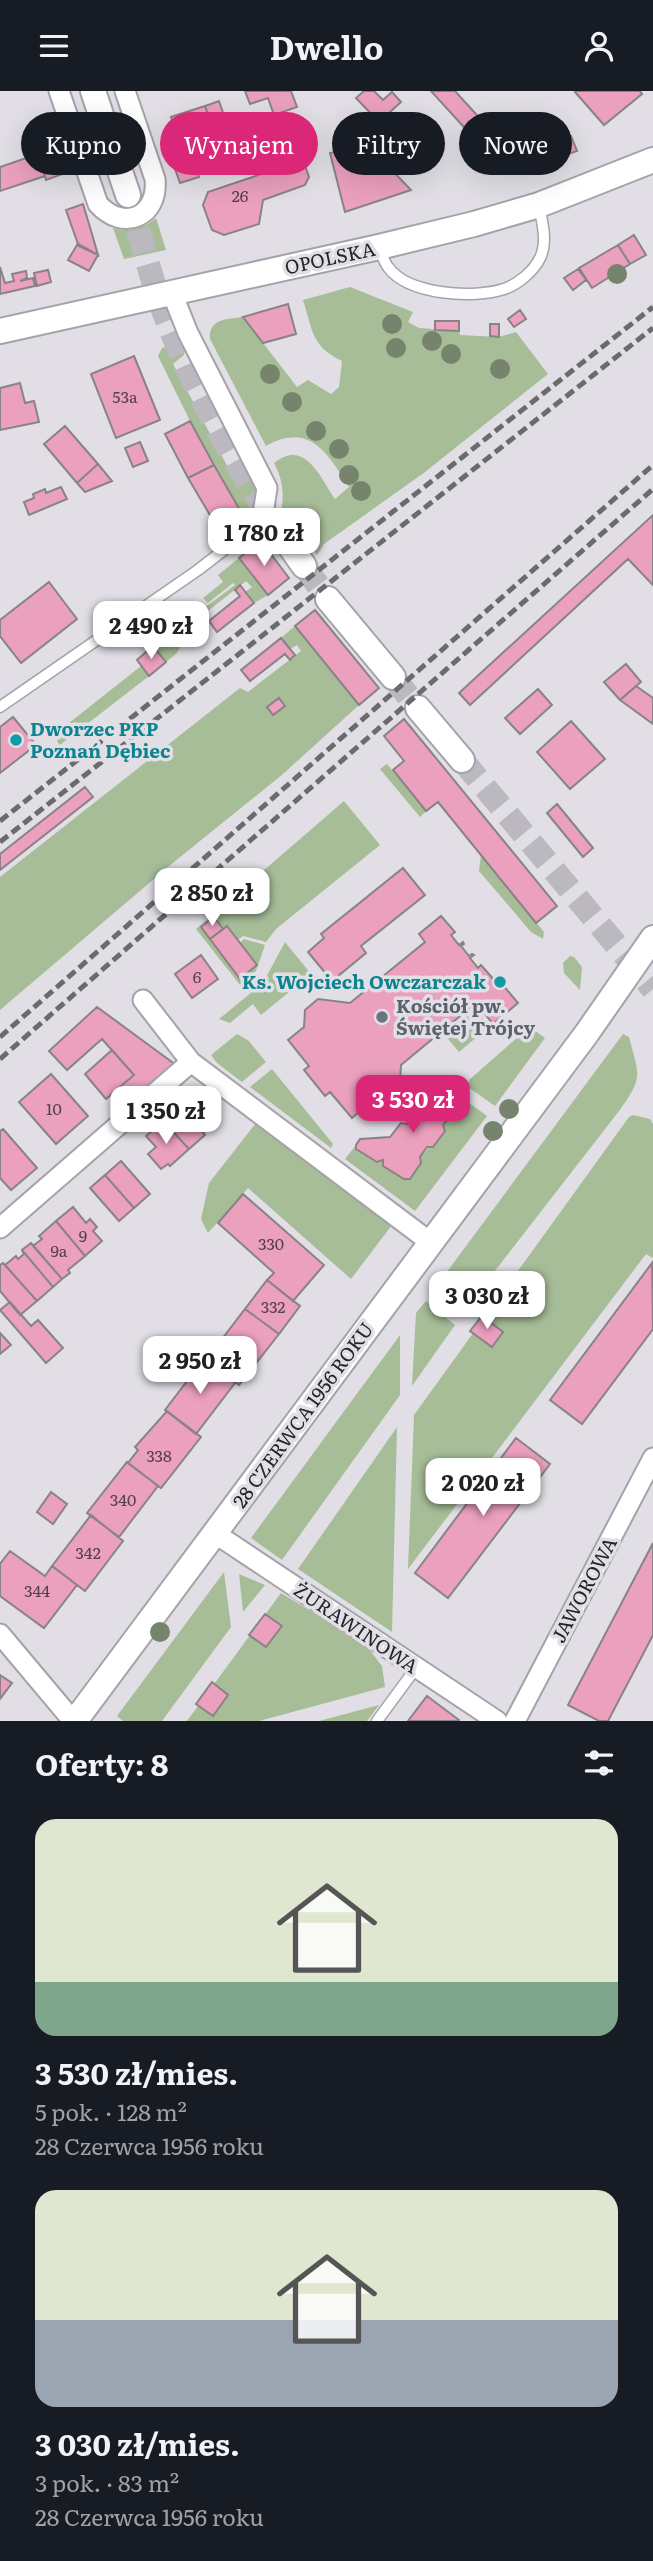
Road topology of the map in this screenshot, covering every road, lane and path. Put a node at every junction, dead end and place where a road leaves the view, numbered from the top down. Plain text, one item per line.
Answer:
1 (59, 91) edge
2 (93, 91) edge
3 (125, 91) edge
4 (653, 160) edge
5 (128, 195) tunnel mouth
6 (539, 205) junction
7 (379, 247) junction
8 (172, 293) junction
9 (0, 331) edge
10 (277, 528) tunnel mouth
11 (247, 533) joint
12 (304, 566) tunnel mouth
13 (328, 599) tunnel mouth
14 (393, 677) tunnel mouth
15 (0, 707) edge
16 (418, 708) tunnel mouth
17 (462, 760) tunnel mouth
18 (653, 938) edge
19 (143, 1000) dead end
20 (191, 1062) junction
21 (0, 1227) edge
22 (430, 1242) junction
23 (653, 1458) edge
24 (216, 1534) junction
25 (0, 1634) edge
26 (416, 1668) junction
27 (74, 1721) edge
28 (377, 1721) edge
29 (497, 1721) edge
30 (515, 1721) edge

1 - 3 street
2 - 5 street
4 - 6 street, OPOLSKA
6 - 7 street, OPOLSKA
6 - 7 lane
7 - 8 street, OPOLSKA
8 - 9 street, OPOLSKA
8 - 11 street
10 - 12 street
11 - 15 lane
13 - 14 street
16 - 17 street
18 - 22 street, 28 CZERWCA 1956 ROKU
19 - 20 street
20 - 21 street
20 - 22 street
22 - 24 street, 28 CZERWCA 1956 ROKU
23 - 30 street, JAWOROWA
24 - 26 street, ŻURAWINOWA
24 - 27 street, 28 CZERWCA 1956 ROKU
25 - 27 street
26 - 28 lane
26 - 29 street, ŻURAWINOWA

